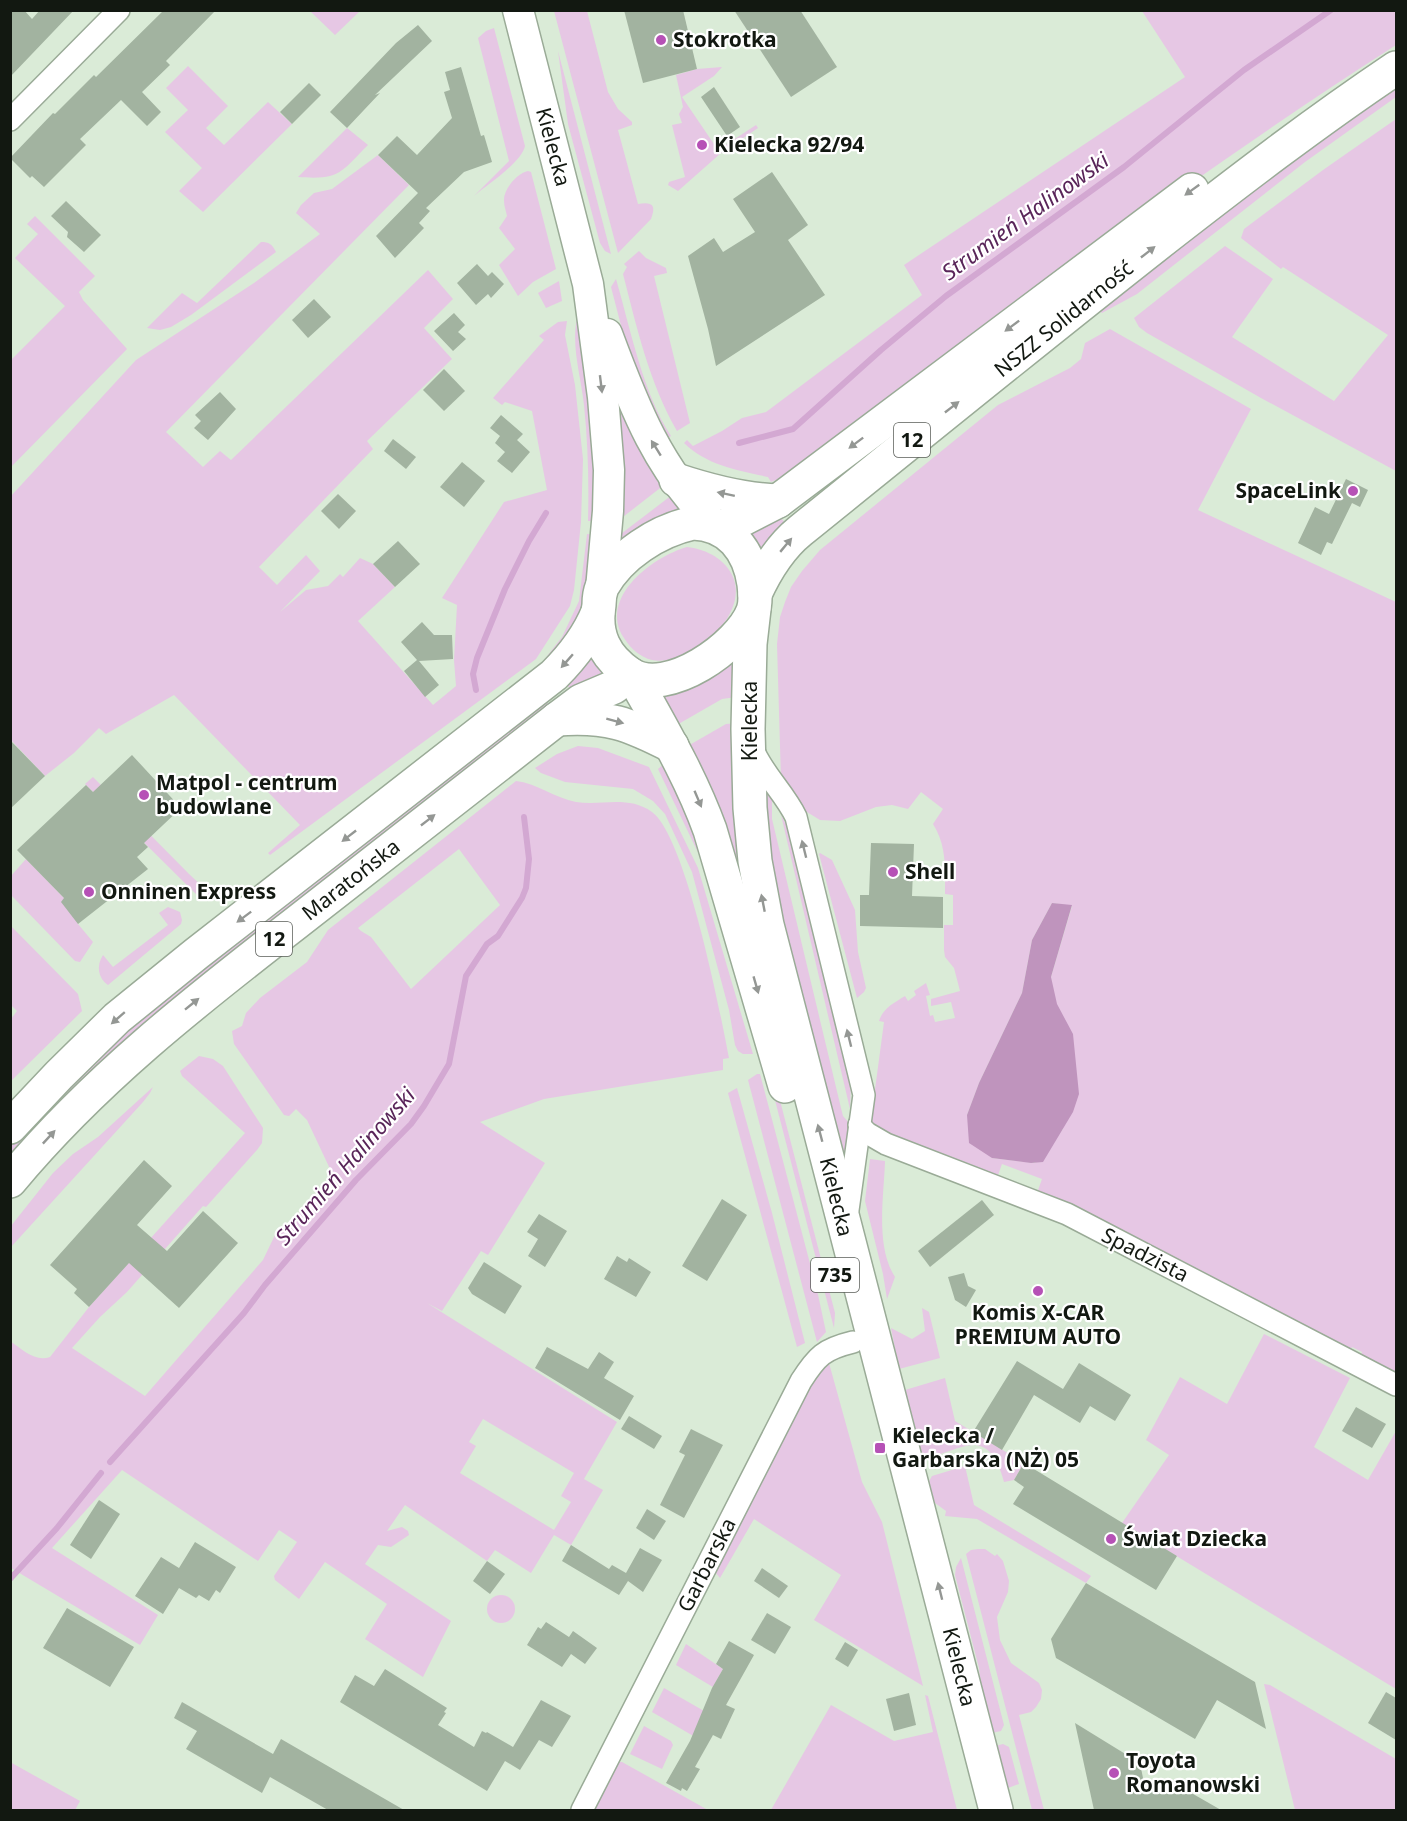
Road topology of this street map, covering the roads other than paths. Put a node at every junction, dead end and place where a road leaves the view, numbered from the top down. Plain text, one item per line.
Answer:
1 (119, 10) edge
2 (518, 10) edge
3 (1396, 51) edge
4 (1396, 68) edge
5 (10, 120) edge
6 (588, 284) junction
7 (676, 480) junction
8 (778, 501) junction
9 (718, 528) junction
10 (599, 601) junction
11 (754, 602) junction
12 (632, 675) junction
13 (557, 719) junction
14 (749, 738) junction
15 (672, 746) junction
16 (860, 1125) junction
17 (10, 1127) edge
18 (886, 1144) junction
19 (855, 1152) junction
20 (10, 1181) edge
21 (850, 1251) junction
22 (853, 1342) junction
23 (1396, 1385) edge
24 (582, 1810) edge
25 (976, 1810) edge
26 (996, 1810) edge

1 - 5 street
2 - 6 main road, Kielecka / 735
3 -> 8 main road, NSZZ Solidarność / 12
11 -> 4 main road, NSZZ Solidarność / 12
7 -> 6 main road, Kielecka / 735
6 -> 10 main road, Kielecka / 735
8 -> 7 main road
7 - 9 main road, Kielecka / 735
8 - 9 main road, NSZZ Solidarność / 12
9 - 10 main road, 12
9 - 11 main road, 735
10 - 12 main road, 735
10 -> 17 main road, Maratońska / 12
11 - 12 main road, 12
11 - 14 main road, Kielecka / 735
12 - 13 main road, Maratońska / 12
12 - 15 main road, Kielecka / 735
13 -> 15 main road
20 -> 13 main road, Maratońska / 12
16 -> 14 street
21 -> 14 main road, Kielecka / 735
15 -> 22 main road, Kielecka / 735
16 - 18 street, Spadzista
16 - 19 street
18 - 19 street
18 - 23 street, Spadzista
19 - 21 street
26 -> 21 main road, Kielecka / 735
22 - 24 street, Garbarska
22 - 25 main road, Kielecka / 735

